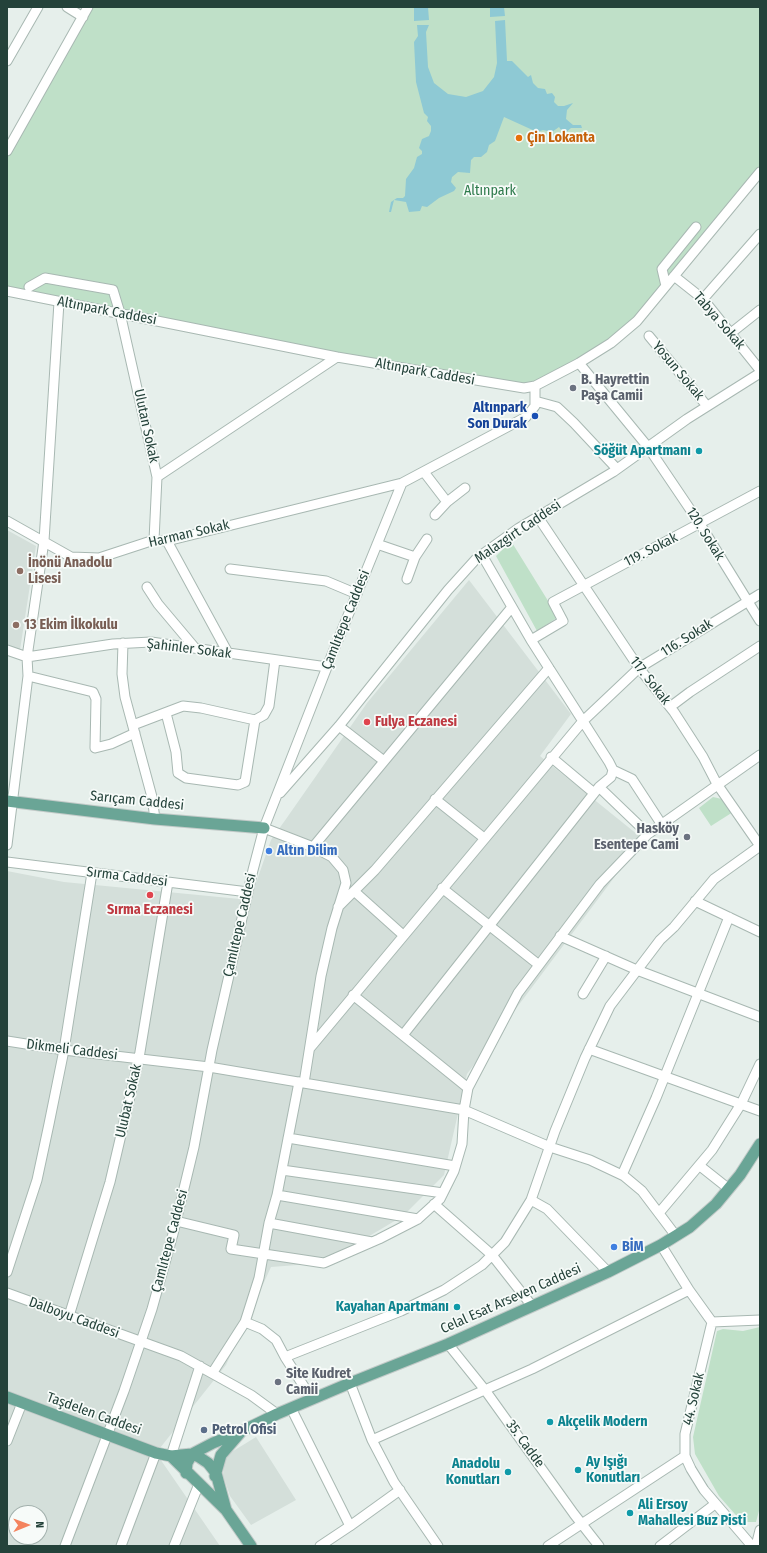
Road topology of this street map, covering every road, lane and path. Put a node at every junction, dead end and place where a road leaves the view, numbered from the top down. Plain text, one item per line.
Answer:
1 (38, 7) edge
2 (68, 7) edge
3 (88, 7) edge
4 (83, 16) junction
5 (7, 61) edge
6 (8, 148) edge
7 (760, 172) edge
8 (760, 234) edge
9 (703, 241) junction
10 (674, 276) junction
11 (666, 286) junction
12 (29, 288) dead end
13 (7, 291) edge
14 (703, 299) junction
15 (59, 302) junction
16 (760, 310) edge
17 (120, 313) junction
18 (731, 333) junction
19 (649, 336) dead end
20 (337, 357) junction
21 (579, 363) junction
22 (760, 370) edge
23 (760, 373) edge
24 (535, 386) junction
25 (535, 401) junction
26 (707, 406) junction
27 (648, 447) junction
28 (617, 469) junction
29 (424, 472) junction
30 (157, 477) junction
31 (402, 482) junction
32 (465, 488) dead end
33 (760, 492) edge
34 (447, 502) junction
35 (435, 515) dead end
36 (538, 517) junction
37 (7, 521) edge
38 (700, 524) junction
39 (427, 539) dead end
40 (154, 540) junction
41 (44, 541) junction
42 (167, 541) junction
43 (377, 544) junction
44 (482, 555) junction
45 (415, 558) junction
46 (230, 569) dead end
47 (406, 579) dead end
48 (583, 585) junction
49 (147, 587) dead end
50 (357, 594) junction
51 (760, 594) edge
52 (747, 601) junction
53 (512, 607) junction
54 (760, 622) edge
55 (531, 640) junction
56 (123, 643) junction
57 (760, 646) edge
58 (195, 648) junction
59 (7, 650) edge
60 (228, 653) junction
61 (27, 657) junction
62 (275, 660) junction
63 (327, 667) junction
64 (549, 668) junction
65 (639, 668) junction
66 (28, 676) junction
67 (670, 707) junction
68 (166, 713) junction
69 (255, 720) junction
70 (583, 720) junction
71 (339, 726) junction
72 (134, 729) junction
73 (760, 755) edge
74 (551, 757) junction
75 (384, 761) junction
76 (612, 770) junction
77 (717, 784) junction
78 (596, 790) junction
79 (276, 798) junction
80 (435, 799) junction
81 (9, 801) edge
82 (155, 820) junction
83 (662, 825) junction
84 (264, 828) junction
85 (648, 834) junction
86 (484, 838) junction
87 (7, 845) edge
88 (313, 846) junction
89 (760, 846) edge
90 (7, 862) edge
91 (92, 873) junction
92 (168, 882) junction
93 (442, 888) junction
94 (354, 891) junction
95 (248, 892) junction
96 (695, 901) junction
97 (338, 907) junction
98 (729, 917) junction
99 (490, 926) junction
100 (760, 932) edge
101 (403, 935) junction
102 (560, 936) junction
103 (606, 956) junction
104 (539, 965) junction
105 (637, 970) junction
106 (697, 993) junction
107 (583, 994) dead end
108 (353, 995) junction
109 (760, 1017) edge
110 (403, 1035) junction
111 (7, 1041) edge
112 (310, 1048) junction
113 (588, 1049) junction
114 (64, 1050) junction
115 (139, 1058) junction
116 (760, 1064) edge
117 (209, 1067) junction
118 (663, 1077) junction
119 (301, 1082) junction
120 (468, 1088) junction
121 (741, 1104) junction
122 (464, 1110) junction
123 (760, 1111) edge
124 (288, 1138) junction
125 (760, 1144) edge
126 (550, 1147) junction
127 (455, 1166) junction
128 (700, 1166) junction
129 (282, 1170) junction
130 (622, 1175) junction
131 (729, 1189) junction
132 (443, 1193) junction
133 (277, 1195) junction
134 (531, 1200) junction
135 (434, 1204) junction
136 (659, 1212) junction
137 (418, 1219) junction
138 (176, 1221) junction
139 (269, 1223) junction
140 (676, 1236) junction
141 (372, 1242) junction
142 (661, 1245) junction
143 (263, 1254) junction
144 (492, 1255) junction
145 (7, 1272) edge
146 (608, 1272) junction
147 (689, 1290) junction
148 (7, 1293) edge
149 (532, 1306) junction
150 (69, 1316) junction
151 (760, 1320) edge
152 (245, 1322) junction
153 (712, 1322) junction
154 (140, 1343) junction
155 (448, 1344) junction
156 (285, 1357) junction
157 (200, 1366) junction
158 (213, 1372) junction
159 (350, 1383) junction
160 (485, 1390) junction
161 (7, 1397) edge
162 (312, 1399) junction
163 (22, 1403) junction
164 (291, 1408) junction
165 (277, 1414) junction
166 (240, 1432) junction
167 (108, 1435) junction
168 (372, 1440) junction
169 (7, 1441) edge
170 (156, 1453) junction
171 (192, 1454) junction
172 (171, 1456) junction
173 (685, 1456) junction
174 (186, 1473) junction
175 (216, 1473) junction
176 (199, 1484) junction
177 (400, 1490) junction
178 (715, 1504) junction
179 (226, 1510) junction
180 (581, 1523) junction
181 (350, 1526) junction
182 (760, 1530) edge
183 (65, 1546) edge
184 (120, 1546) edge
185 (174, 1546) edge
186 (251, 1546) edge
187 (320, 1546) edge
188 (438, 1546) edge
189 (548, 1546) edge
190 (599, 1546) edge
191 (660, 1546) edge
192 (752, 1546) edge
193 (756, 1546) edge

1 - 5 street
2 - 4 street
3 - 4 street
4 - 6 street
7 - 9 street, Altınpark Caddesi
8 - 14 street
9 - 10 street, Altınpark Caddesi
9 - 11 street
10 - 11 street, Altınpark Caddesi
10 - 14 street, Tabya Sokak
11 - 21 street, Altınpark Caddesi
12 - 17 street, Ulutan Sokak
13 - 15 street, Altınpark Caddesi
14 - 18 street, Tabya Sokak
15 - 17 street, Altınpark Caddesi
15 - 41 street
16 - 18 street
17 - 20 street, Altınpark Caddesi
17 - 30 street, Ulutan Sokak
18 - 22 street, Tabya Sokak
19 - 26 street, Yosun Sokak
20 - 24 street, Altınpark Caddesi
20 - 30 street
21 - 24 street, Altınpark Caddesi
21 - 27 street, 120. Sokak
23 - 26 street, Malazgirt Caddesi
24 - 25 street
25 - 28 street
25 - 29 street
26 - 27 street, Malazgirt Caddesi
27 - 28 street, Malazgirt Caddesi
27 - 38 street, 120. Sokak
28 - 36 street, Malazgirt Caddesi
29 - 31 street
29 - 34 street
30 - 40 street, Ulutan Sokak
31 - 42 street, Harman Sokak
31 - 43 street, Çamlıtepe Caddesi
32 - 34 street
33 - 38 street, 119. Sokak
34 - 35 street
36 - 44 street, Malazgirt Caddesi
36 - 48 street, 117. Sokak
37 - 41 street, Harman Sokak
38 - 48 street, 119. Sokak
38 - 52 street, 120. Sokak
39 - 45 street
40 - 41 street, Harman Sokak
40 - 42 street, Harman Sokak
41 - 61 street
42 - 60 street
43 - 45 street
43 - 50 street, Çamlıtepe Caddesi
44 - 53 street
44 - 71 street, Malazgirt Caddesi
45 - 47 street
46 - 50 street
48 - 55 street, 119. Sokak
48 - 65 street, 117. Sokak
49 - 58 street
50 - 63 street, Çamlıtepe Caddesi
51 - 52 street, 116. Sokak
52 - 54 street, 120. Sokak
52 - 65 street, 116. Sokak
53 - 55 street
53 - 75 street
55 - 64 street
56 - 58 street, Şahinler Sokak
56 - 61 street, Şahinler Sokak
56 - 72 street
57 - 67 street
58 - 60 street, Şahinler Sokak
59 - 61 street
60 - 62 street, Şahinler Sokak
61 - 66 street
62 - 63 street, Şahinler Sokak
62 - 69 street
63 - 79 street, Çamlıtepe Caddesi
64 - 70 street
64 - 80 street
65 - 67 street, 117. Sokak
65 - 70 street, 116. Sokak
66 - 72 street
66 - 81 street
67 - 77 street, 117. Sokak
68 - 69 street
68 - 69 street
68 - 72 street
70 - 74 street, 116. Sokak
70 - 76 street
71 - 75 street
71 - 79 street, Malazgirt Caddesi
72 - 82 street
73 - 77 street
74 - 78 street
74 - 86 street, 116. Sokak
75 - 88 street
76 - 78 street
76 - 83 street
77 - 83 street
77 - 89 street, 117. Sokak
78 - 85 street
78 - 99 street
79 - 84 street, Çamlıtepe Caddesi
80 - 86 street
80 - 94 street
81 - 82 main road, Sarıçam Caddesi
81 - 87 street
82 - 84 main road, Sarıçam Caddesi
83 - 85 street
84 - 88 street
84 - 95 street, Çamlıtepe Caddesi
85 - 102 street
86 - 93 street, 116. Sokak
88 - 97 street
89 - 96 street
90 - 91 street, Sırma Caddesi
91 - 92 street, Sırma Caddesi
91 - 114 street
92 - 95 street, Sırma Caddesi
92 - 115 street, Ulubat Sokak
93 - 99 street
93 - 101 street, 116. Sokak
94 - 97 street
94 - 101 street
95 - 117 street, Çamlıtepe Caddesi
96 - 98 street
96 - 105 street
97 - 112 street
98 - 100 street
98 - 106 street
99 - 104 street
99 - 110 street
101 - 108 street, 116. Sokak
102 - 103 street
102 - 104 street
103 - 105 street
103 - 107 street
104 - 120 street
105 - 106 street
105 - 113 street
106 - 109 street
106 - 118 street
108 - 110 street
108 - 112 street, 116. Sokak
110 - 120 street
111 - 114 street, Dikmeli Caddesi
112 - 119 street
113 - 118 street
113 - 126 street
114 - 115 street, Dikmeli Caddesi
114 - 145 street
115 - 117 street, Dikmeli Caddesi
115 - 150 street, Ulubat Sokak
116 - 121 street
117 - 119 street, Dikmeli Caddesi
117 - 138 street, Çamlıtepe Caddesi
118 - 121 street
118 - 130 street
119 - 122 street, Dikmeli Caddesi
119 - 124 street
120 - 122 street
121 - 123 street
121 - 128 street
122 - 126 street, Dikmeli Caddesi
122 - 127 street
124 - 127 street
124 - 129 street
125 - 131 main road, Celal Esat Arseven Caddesi
126 - 130 street, Dikmeli Caddesi
126 - 134 street
127 - 132 street
128 - 131 street
128 - 136 street
129 - 132 street
129 - 133 street
130 - 136 street, Dikmeli Caddesi
131 - 140 main road, Celal Esat Arseven Caddesi
132 - 135 street
133 - 137 street
133 - 139 street
134 - 144 street
134 - 146 street
135 - 137 street
135 - 144 street
136 - 140 street, Dikmeli Caddesi
137 - 141 street
138 - 143 street
138 - 154 street, Çamlıtepe Caddesi
139 - 141 street
139 - 143 street
140 - 142 main road, Celal Esat Arseven Caddesi
141 - 143 street
142 - 146 main road, Celal Esat Arseven Caddesi
142 - 147 street
143 - 152 street
144 - 149 street
144 - 156 street
146 - 149 main road, Celal Esat Arseven Caddesi
147 - 153 street
147 - 160 street
148 - 150 street, Dalboyu Caddesi
149 - 155 main road, Celal Esat Arseven Caddesi
150 - 154 street, Dalboyu Caddesi
151 - 153 street
152 - 156 street
152 - 158 street
153 - 173 street, 44. Sokak
154 - 157 street, Dalboyu Caddesi
154 - 167 street, Çamlıtepe Caddesi
155 - 159 main road, Celal Esat Arseven Caddesi
155 - 160 street, 35. Cadde
156 - 162 street
157 - 158 street, Dalboyu Caddesi
157 - 172 street
158 - 165 street, Dalboyu Caddesi
159 - 162 main road, Celal Esat Arseven Caddesi
159 - 168 street
160 - 168 street
160 - 180 street, 35. Cadde
161 - 163 main road, Taşdelen Caddesi
162 - 164 main road, Celal Esat Arseven Caddesi
163 - 167 main road, Taşdelen Caddesi
163 - 169 street
164 - 165 main road, Celal Esat Arseven Caddesi
164 - 181 street
165 - 166 main road, Celal Esat Arseven Caddesi
166 - 171 main road, Celal Esat Arseven Caddesi
166 - 175 main road
167 - 170 main road, Taşdelen Caddesi
167 - 183 street, Çamlıtepe Caddesi
168 - 177 street
170 - 172 main road, Taşdelen Caddesi
170 - 184 street
171 - 172 main road, Taşdelen Caddesi
171 - 174 main road
171 - 175 main road
172 - 174 main road
173 - 178 street, 44. Sokak
173 - 180 street
174 - 176 main road
175 - 176 main road
175 - 179 main road
176 - 179 main road
176 - 185 street
177 - 181 street
177 - 188 street
178 - 191 street
178 - 192 street, 44. Sokak
179 - 186 main road
180 - 189 street
180 - 190 street, 35. Cadde
181 - 187 street
182 - 193 street

